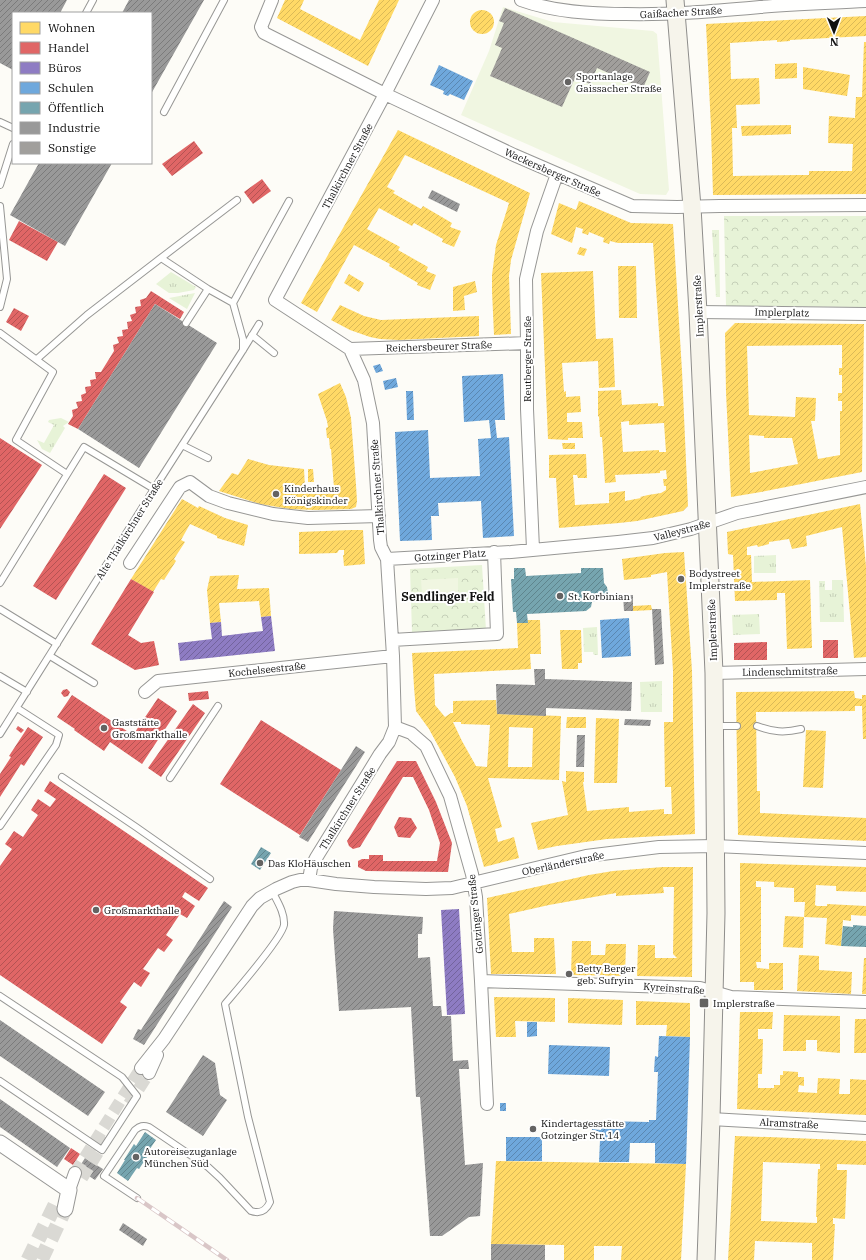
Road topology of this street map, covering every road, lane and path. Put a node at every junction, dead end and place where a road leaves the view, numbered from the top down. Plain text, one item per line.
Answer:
1 (93, 0) edge
2 (224, 0) edge
3 (272, 0) edge
4 (433, 0) edge
5 (521, 0) edge
6 (866, 1) edge
7 (782, 3) edge
8 (675, 7) edge
9 (87, 12) edge
10 (385, 94) junction
11 (164, 112) dead end
12 (0, 122) edge
13 (12, 128) edge
14 (12, 147) edge
15 (557, 174) junction
16 (0, 185) edge
17 (237, 200) dead end
18 (289, 201) dead end
19 (866, 205) edge
20 (0, 206) edge
21 (692, 207) junction
22 (161, 258) junction
23 (208, 289) junction
24 (233, 303) junction
25 (0, 307) edge
26 (698, 312) junction
27 (866, 314) edge
28 (186, 323) dead end
29 (259, 324) dead end
30 (0, 333) edge
31 (252, 335) junction
32 (528, 343) junction
33 (350, 349) junction
34 (243, 350) junction
35 (274, 353) dead end
36 (37, 360) junction
37 (182, 445) junction
38 (208, 458) dead end
39 (67, 474) junction
40 (866, 487) edge
41 (154, 488) junction
42 (379, 516) junction
43 (708, 524) junction
44 (533, 549) junction
45 (494, 552) junction
46 (387, 559) junction
47 (130, 563) dead end
48 (0, 583) edge
49 (0, 609) edge
50 (392, 640) junction
51 (57, 644) junction
52 (50, 656) junction
53 (393, 656) junction
54 (866, 669) edge
55 (714, 673) junction
56 (0, 676) edge
57 (94, 683) dead end
58 (27, 692) junction
59 (145, 692) dead end
60 (218, 706) dead end
61 (17, 708) junction
62 (714, 726) junction
63 (737, 726) dead end
64 (756, 726) dead end
65 (395, 728) junction
66 (802, 729) dead end
67 (0, 734) edge
68 (62, 777) dead end
69 (170, 778) dead end
70 (0, 826) edge
71 (721, 846) junction
72 (866, 853) edge
73 (210, 879) dead end
74 (309, 880) junction
75 (474, 883) junction
76 (272, 891) junction
77 (481, 981) junction
78 (714, 992) junction
79 (0, 996) edge
80 (866, 1002) edge
81 (145, 1070) tunnel mouth
82 (0, 1081) edge
83 (487, 1104) dead end
84 (711, 1119) junction
85 (866, 1128) edge
86 (0, 1143) edge
87 (78, 1175) tunnel mouth
88 (69, 1190) junction
89 (137, 1198) dead end
90 (61, 1206) tunnel mouth
91 (706, 1260) edge

1 - 9 lane
2 - 11 lane
3 - 10 street, Wackersberger Straße
4 - 10 street, Thalkirchner Straße
5 - 8 street, Gaißacher Straße
6 - 7 street, Gaißacher Straße
7 - 8 street, Gaißacher Straße
8 - 21 main road, Implerstraße
10 - 15 street, Wackersberger Straße
10 - 33 street, Thalkirchner Straße
12 - 13 lane
14 - 16 lane
15 - 21 street, Wackersberger Straße
15 - 32 street, Reutberger Straße
17 - 22 lane
18 - 24 lane
19 - 21 street, Wackersberger Straße
20 - 25 lane
21 - 26 main road, Implerstraße
22 - 23 lane
22 - 36 lane
23 - 24 lane
23 - 28 lane
24 - 34 lane
26 - 27 street, Implerplatz
26 - 43 main road, Implerstraße
29 - 31 lane, Alte Thalkirchner Straße
30 - 36 lane
31 - 34 lane, Alte Thalkirchner Straße
31 - 35 lane
32 - 33 street, Reichersbeurer Straße
32 - 44 street, Reutberger Straße
33 - 42 street, Thalkirchner Straße
34 - 37 lane, Alte Thalkirchner Straße
36 - 39 lane
37 - 38 lane
37 - 41 lane, Alte Thalkirchner Straße
39 - 41 lane
39 - 48 lane
40 - 43 street, Valleystraße
41 - 51 lane, Alte Thalkirchner Straße
42 - 46 street, Thalkirchner Straße
42 - 47 street
43 - 44 street, Valleystraße
43 - 55 main road, Implerstraße
44 - 45 street, Valleystraße
45 - 46 street, Gotzinger Platz
45 - 50 street, Gotzinger Platz
46 - 50 street, Thalkirchner Straße
49 - 51 lane
50 - 53 street, Thalkirchner Straße
51 - 52 lane, Alte Thalkirchner Straße
52 - 57 lane
52 - 58 lane, Alte Thalkirchner Straße
53 - 59 street, Kochelseestraße
53 - 65 street, Thalkirchner Straße
54 - 55 street, Lindenschmitstraße
55 - 62 main road, Implerstraße
56 - 58 lane
58 - 61 lane, Alte Thalkirchner Straße
60 - 69 lane
61 - 67 lane, Alte Thalkirchner Straße
61 - 70 lane
62 - 63 lane
62 - 71 main road, Implerstraße
64 - 66 lane
65 - 74 street, Thalkirchner Straße
65 - 75 street, Gotzinger Straße
68 - 73 lane
71 - 72 street, Oberländerstraße
71 - 75 street, Oberländerstraße
71 - 78 main road, Implerstraße
74 - 75 street, Oberländerstraße
74 - 76 street
75 - 77 street, Gotzinger Straße
76 - 81 street
76 - 89 lane
77 - 78 street, Kyreinstraße
77 - 83 street, Gotzinger Straße
78 - 80 street, Kyreinstraße
78 - 84 main road, Implerstraße
79 - 82 lane
84 - 85 street, Alramstraße
84 - 91 main road, Implerstraße
86 - 88 street
87 - 88 street
88 - 90 street

